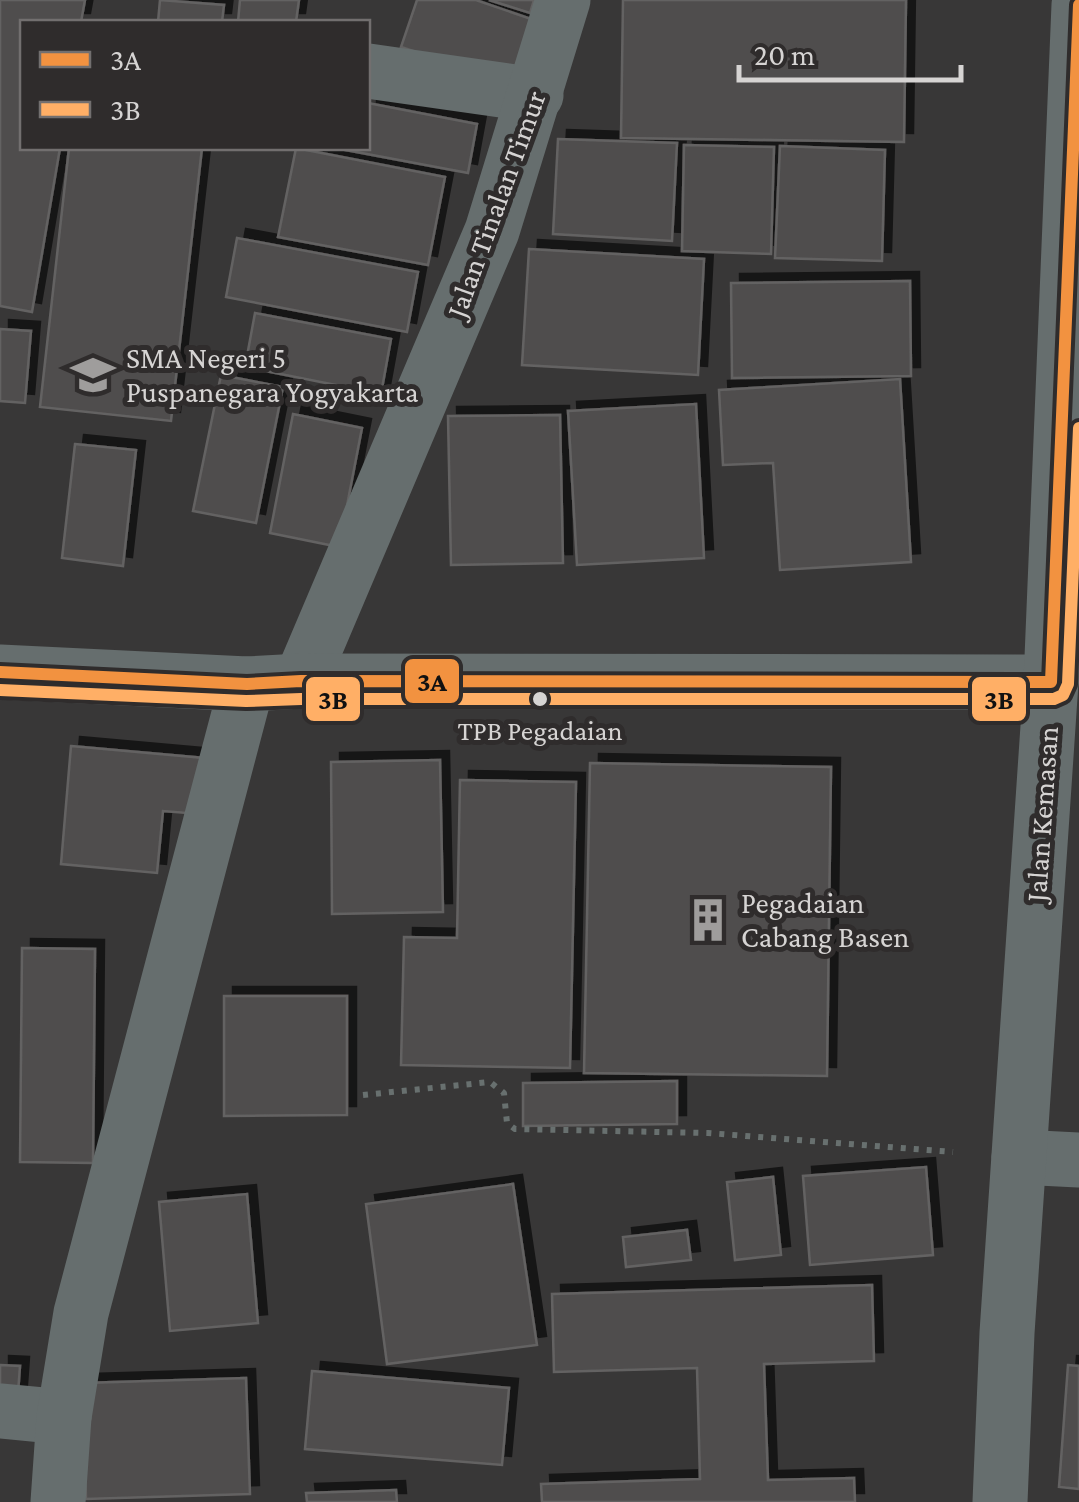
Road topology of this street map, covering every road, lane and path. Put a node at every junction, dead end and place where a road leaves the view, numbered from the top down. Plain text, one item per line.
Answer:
1 (563, 0) edge
2 (1079, 5) edge
3 (370, 71) edge
4 (536, 95) junction
5 (1075, 165) edge
6 (0, 672) edge
7 (301, 680) junction
8 (1051, 682) junction
9 (247, 684) junction
10 (363, 1095) dead end
11 (1019, 1157) junction
12 (1079, 1160) edge
13 (0, 1411) edge
14 (64, 1417) junction
15 (58, 1502) edge
16 (1000, 1502) edge

1 - 4 street, Jalan Tinalan Timur
2 - 5 street, Jalan Kemasan
3 - 4 street
4 - 7 street, Jalan Tinalan Timur
5 - 8 street, Jalan Kemasan
6 - 9 street
7 - 8 street
7 - 9 street
8 - 11 street, Jalan Kemasan
9 - 14 street
10 - 11 path
11 - 12 street
11 - 16 street, Jalan Kemasan
13 - 14 street
14 - 15 street

